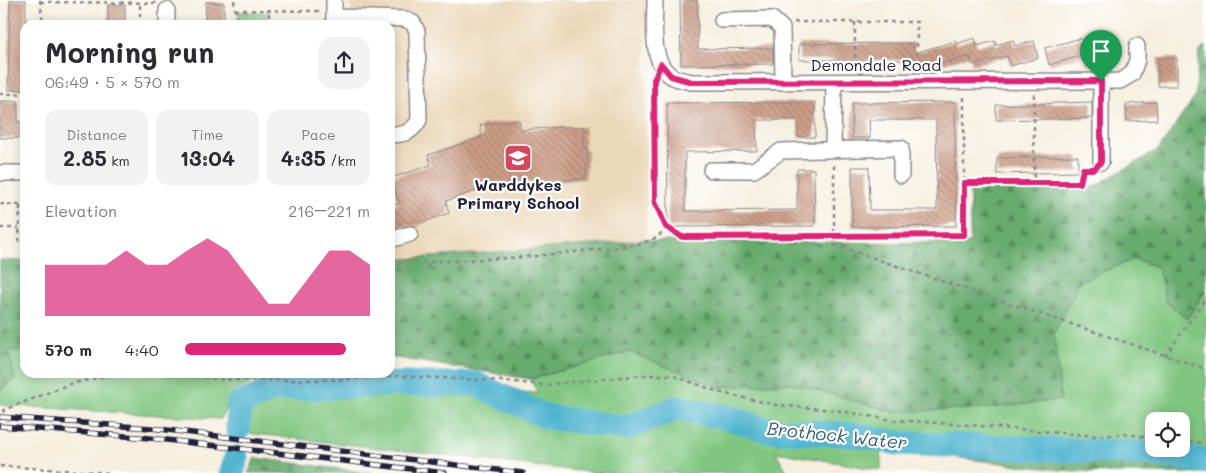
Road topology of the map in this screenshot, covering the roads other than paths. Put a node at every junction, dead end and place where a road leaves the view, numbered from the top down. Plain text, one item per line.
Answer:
1 (654, 0) edge
2 (334, 13) edge
3 (370, 20) edge
4 (395, 20) edge
5 (722, 20) dead end
6 (1137, 46) dead end
7 (1101, 81) junction
8 (783, 82) junction
9 (834, 83) junction
10 (395, 135) edge
11 (834, 149) junction
12 (1101, 162) road end
13 (711, 170) dead end
14 (0, 173) edge
15 (20, 173) edge
16 (901, 175) dead end
17 (410, 234) dead end
18 (395, 238) edge

1 - 8 street, Demondale Road
2 - 3 street
4 - 10 street
5 - 8 street
6 - 7 street, Demondale Road
7 - 9 street, Demondale Road
7 - 12 street
8 - 9 street, Demondale Road
9 - 11 street
11 - 13 street
11 - 16 street
14 - 15 street
17 - 18 street

